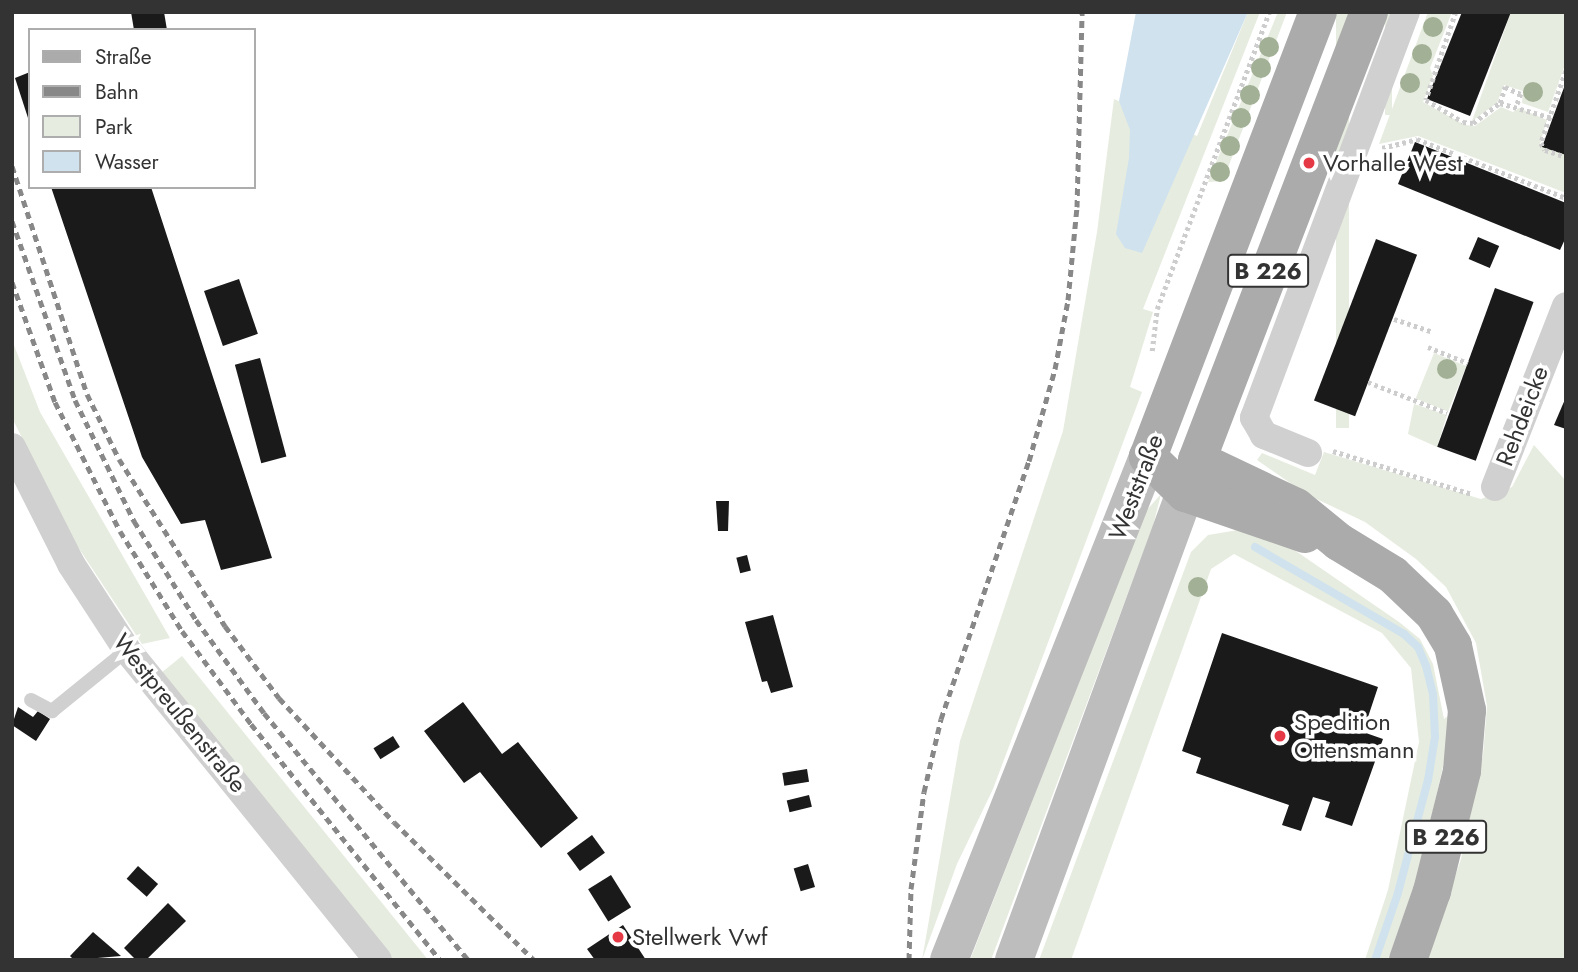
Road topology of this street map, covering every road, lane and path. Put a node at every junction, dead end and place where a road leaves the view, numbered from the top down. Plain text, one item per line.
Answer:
1 (1269, 12) edge
2 (1318, 12) edge
3 (1369, 12) edge
4 (1406, 12) edge
5 (1456, 12) edge
6 (1566, 71) edge
7 (1500, 103) junction
8 (1517, 105) junction
9 (1551, 117) junction
10 (1371, 144) dead end
11 (1566, 157) edge
12 (1566, 198) edge
13 (1171, 271) junction
14 (1181, 275) dead end
15 (1564, 315) edge
16 (1394, 319) dead end
17 (1291, 320) junction
18 (1433, 332) dead end
19 (1243, 337) junction
20 (1428, 347) dead end
21 (1151, 358) dead end
22 (1468, 363) dead end
23 (1368, 382) dead end
24 (1447, 413) dead end
25 (12, 447) edge
26 (1308, 453) joint
27 (1148, 457) junction
28 (1191, 477) junction
29 (1495, 487) joint
30 (127, 650) junction
31 (31, 700) dead end
32 (378, 960) edge
33 (949, 960) edge
34 (1014, 960) edge
35 (1408, 960) edge

1 - 13 path
2 - 27 main road, Weststraße / B 226
3 - 19 main road, Weststraße / B 226
4 - 17 street
5 - 7 path
6 - 9 path
7 - 8 path
7 - 8 path
8 - 9 path
9 - 11 path
10 - 12 path
13 - 14 path
13 - 21 path
15 - 29 street, Rehdeicke
16 - 18 path
17 - 19 street
17 - 26 street
19 - 28 main road, Weststraße / B 226
20 - 22 path
23 - 24 path
25 - 30 street, Westpreußenstraße
26 - 29 path
27 - 28 main road, B 226
27 - 33 street, Weststraße
28 - 34 street, Weststraße
28 - 35 main road, B 226
30 - 31 lane
30 - 32 street, Westpreußenstraße

